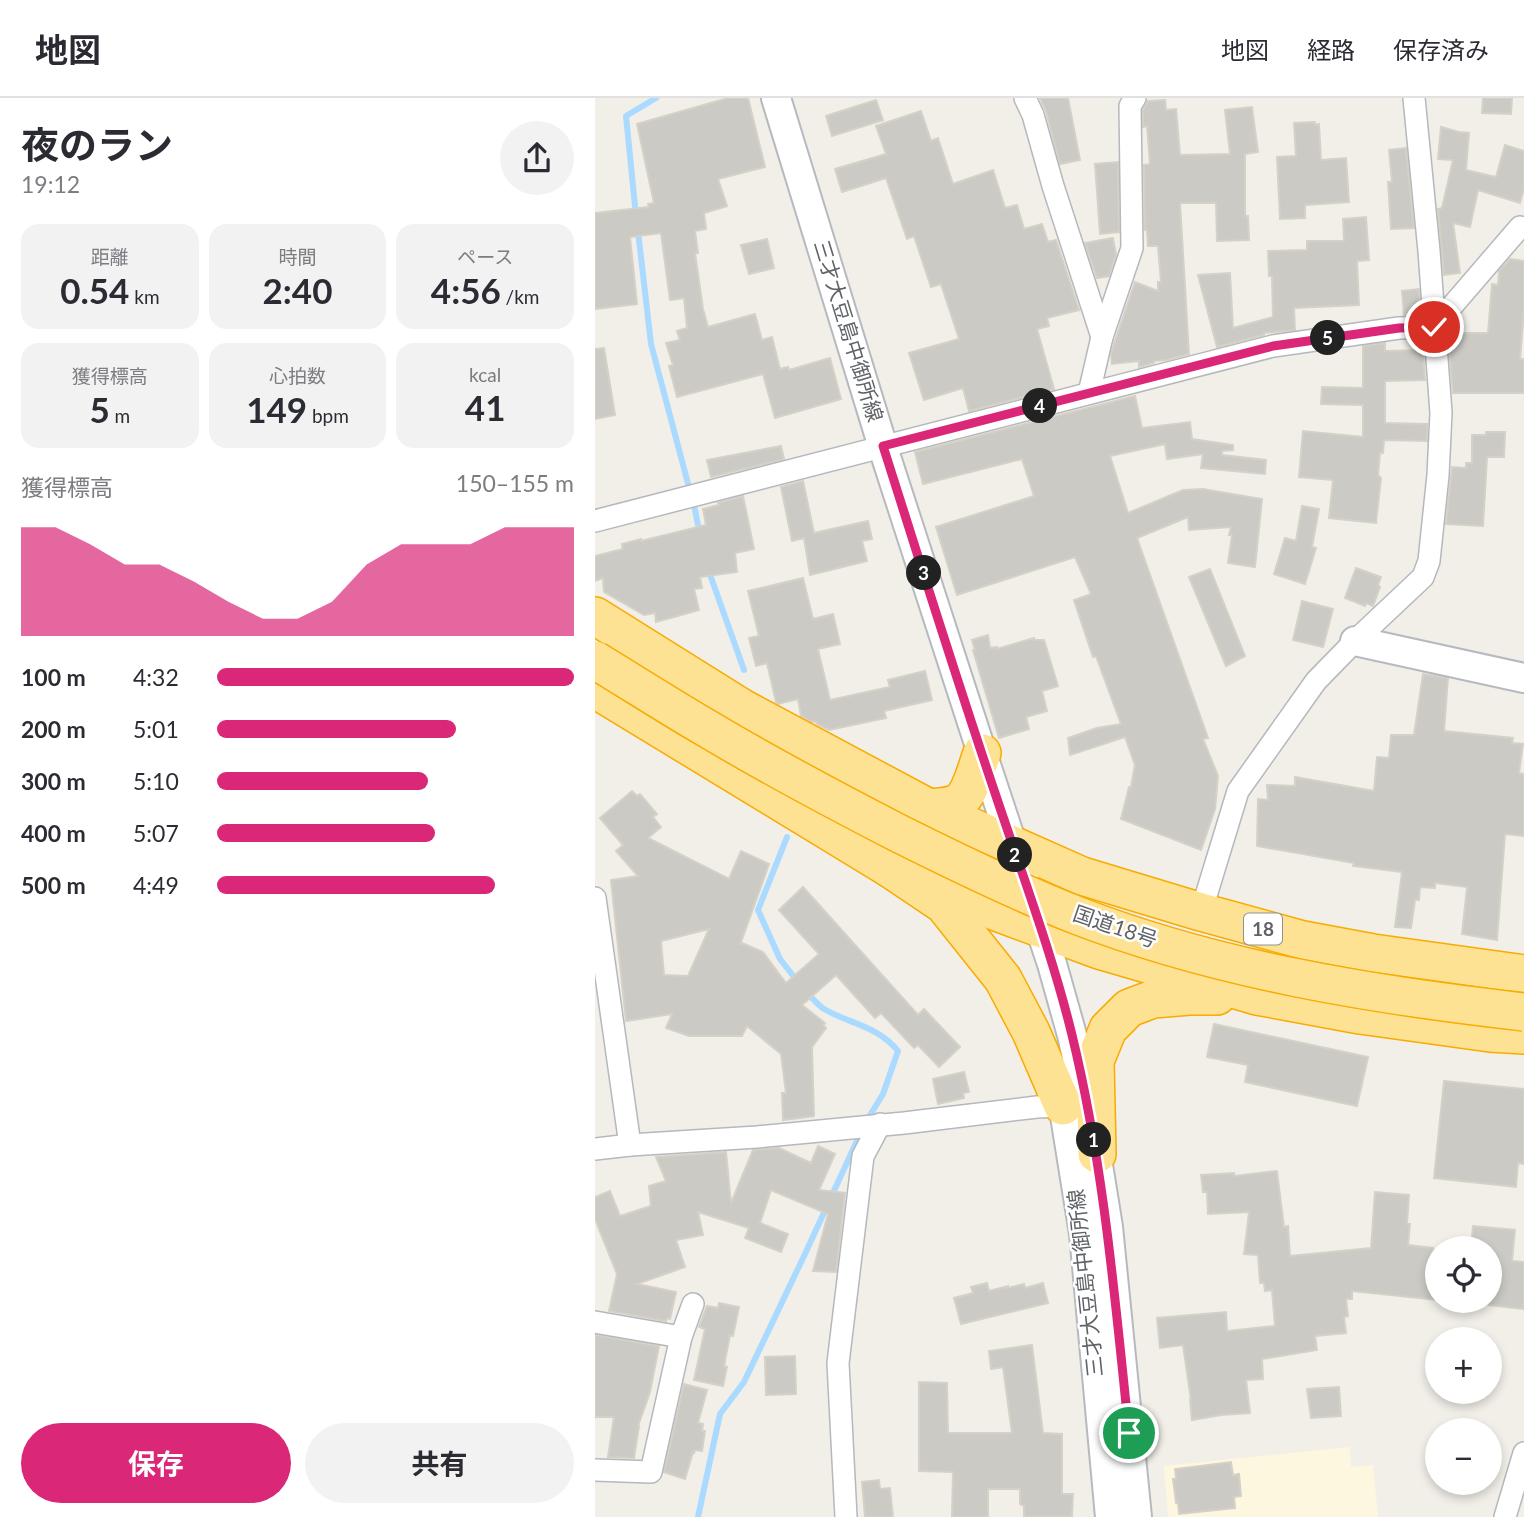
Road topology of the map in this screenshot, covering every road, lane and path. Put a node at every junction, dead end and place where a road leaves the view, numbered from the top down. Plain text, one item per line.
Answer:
1 (775, 98) edge
2 (1025, 98) edge
3 (1135, 98) edge
4 (1415, 98) edge
5 (1520, 227) dead end
6 (1434, 327) junction
7 (1102, 337) junction
8 (1089, 393) junction
9 (883, 446) junction
10 (595, 520) edge
11 (595, 616) edge
12 (1355, 642) junction
13 (595, 648) edge
14 (595, 660) edge
15 (1524, 678) edge
16 (595, 689) edge
17 (982, 753) junction
18 (929, 808) junction
19 (1012, 844) junction
20 (889, 868) junction
21 (595, 898) edge
22 (1201, 912) junction
23 (1032, 925) junction
24 (1524, 974) edge
25 (1524, 994) edge
26 (1257, 996) junction
27 (1524, 1012) edge
28 (1524, 1035) edge
29 (1063, 1106) junction
30 (869, 1125) junction
31 (630, 1145) junction
32 (595, 1149) edge
33 (1097, 1154) junction
34 (693, 1304) dead end
35 (595, 1322) edge
36 (681, 1337) junction
37 (1524, 1453) edge
38 (595, 1470) edge
39 (846, 1517) edge
40 (1110, 1517) edge
41 (1137, 1517) edge
42 (1505, 1517) edge

1 - 9 main road, 三才大豆島中御所線
2 - 7 street
3 - 7 street
4 - 6 street
5 - 6 street
6 - 8 street
6 - 12 street
7 - 8 street
8 - 9 street
9 - 10 street
9 - 17 main road, 三才大豆島中御所線
11 - 18 highway, 18
12 - 15 main road
12 - 22 street
13 - 25 highway, 国道18号 / 18
14 - 27 highway, 国道18号 / 18, bridge
16 - 20 highway
17 - 18 highway
17 - 19 main road, 三才大豆島中御所線
18 - 19 highway, 18
19 - 22 highway, 18
19 - 23 main road, 三才大豆島中御所線
20 - 23 highway
20 - 29 highway
21 - 31 street
22 - 24 highway, 18
23 - 26 highway
23 - 29 main road, 三才大豆島中御所線
23 - 33 main road, 三才大豆島中御所線
26 - 28 highway
26 - 33 highway
29 - 30 street
29 - 40 main road, 三才大豆島中御所線
30 - 31 street
30 - 39 street
31 - 32 street
33 - 41 main road, 三才大豆島中御所線
34 - 36 street
35 - 36 street
36 - 38 street
37 - 42 street

